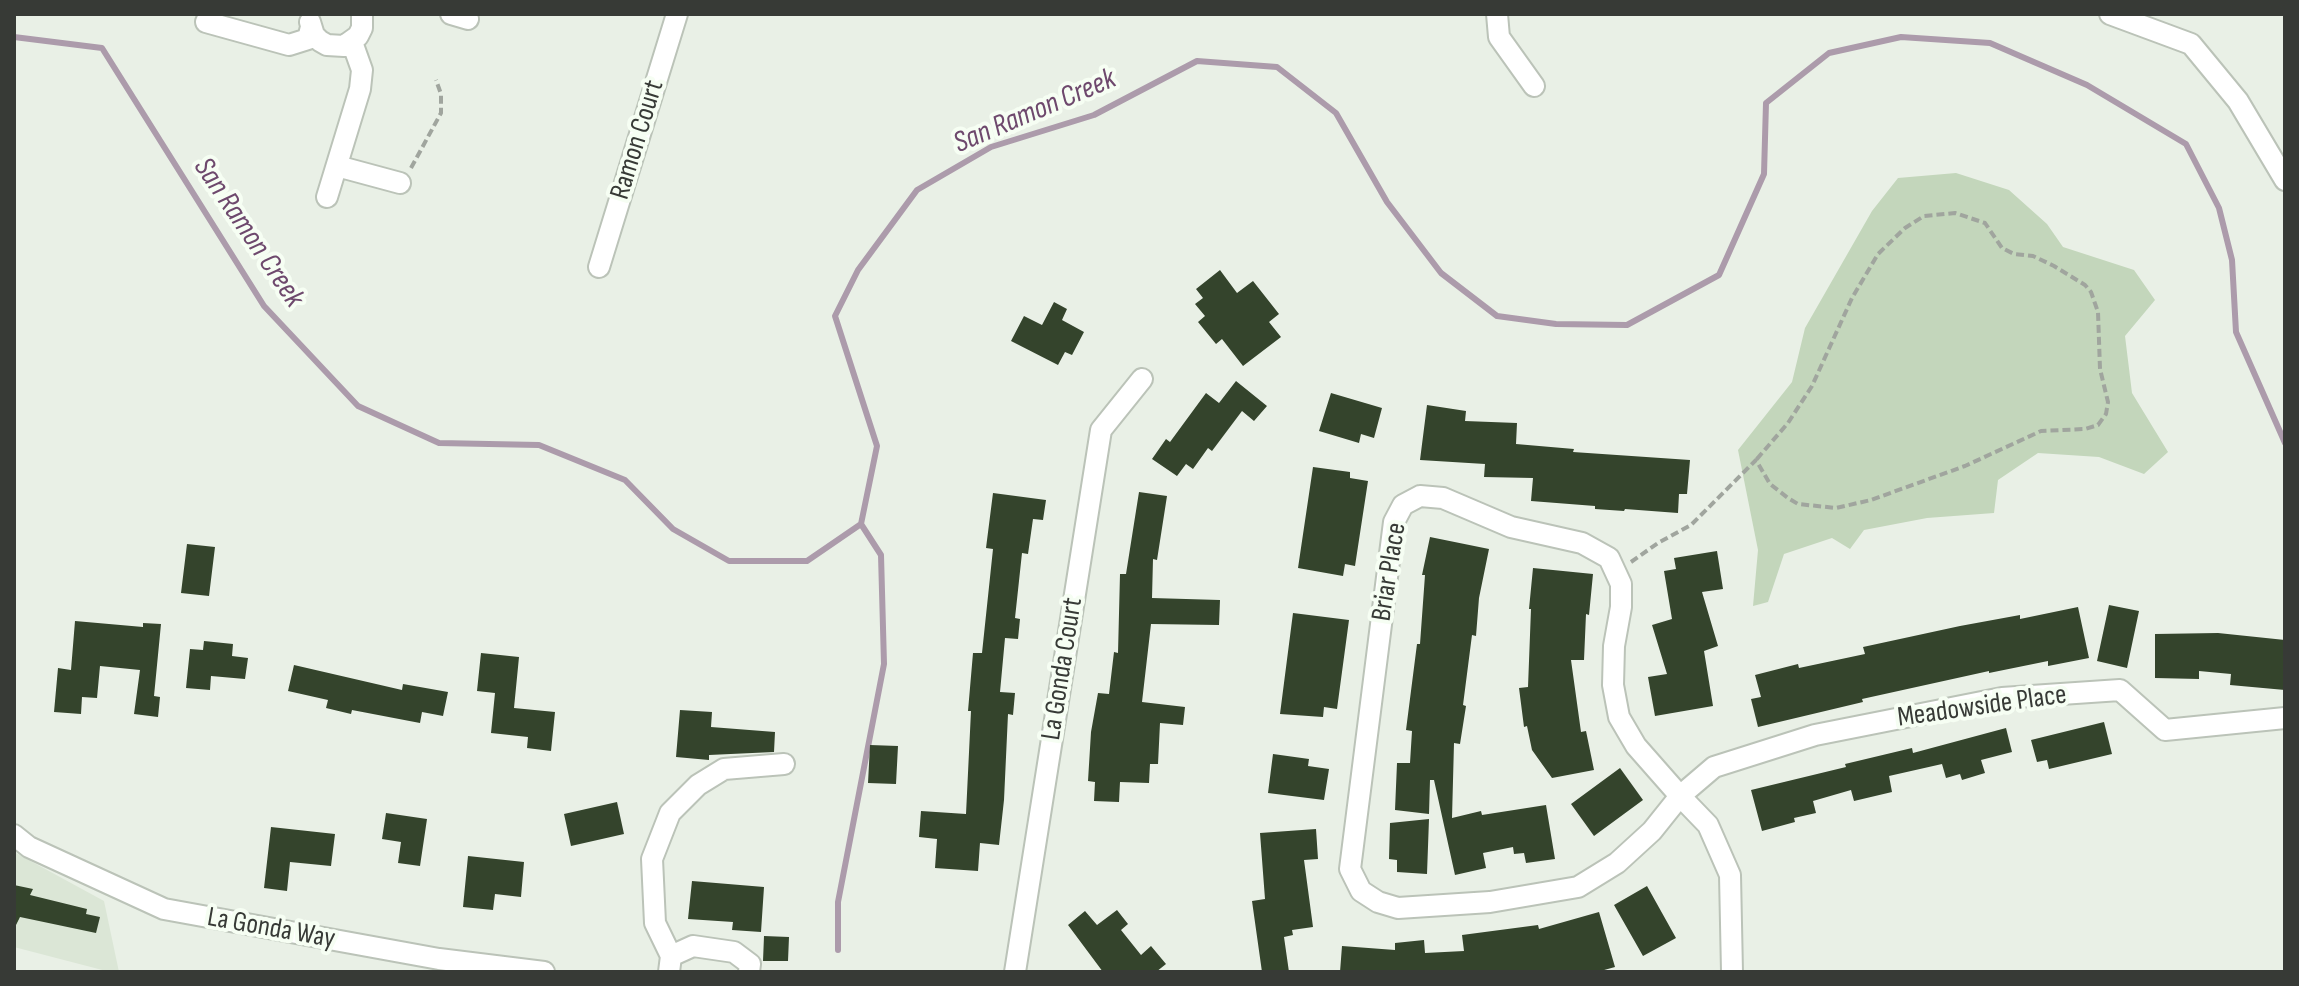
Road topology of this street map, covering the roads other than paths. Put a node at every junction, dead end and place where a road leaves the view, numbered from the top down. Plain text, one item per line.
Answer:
1 (362, 14) edge
2 (677, 14) edge
3 (1497, 14) edge
4 (2110, 14) edge
5 (311, 20) edge
6 (206, 22) dead end
7 (352, 42) junction
8 (1534, 86) dead end
9 (337, 166) junction
10 (2285, 180) edge
11 (400, 183) road end
12 (327, 197) dead end
13 (599, 267) dead end
14 (1142, 379) dead end
15 (2285, 718) edge
16 (784, 764) dead end
17 (1680, 796) junction
18 (14, 835) edge
19 (670, 964) edge
20 (544, 972) edge
21 (749, 972) edge
22 (1015, 972) edge
23 (1732, 972) edge

1 - 7 street
2 - 13 street, Ramon Court
3 - 8 street
4 - 10 street
5 - 6 street
5 - 7 street
7 - 9 street
9 - 11 street
9 - 12 street
14 - 22 street, La Gonda Court
15 - 17 street, Meadowside Place
16 - 19 street
17 - 17 street, Briar Place
17 - 23 street
18 - 20 street, La Gonda Way
19 - 21 street

